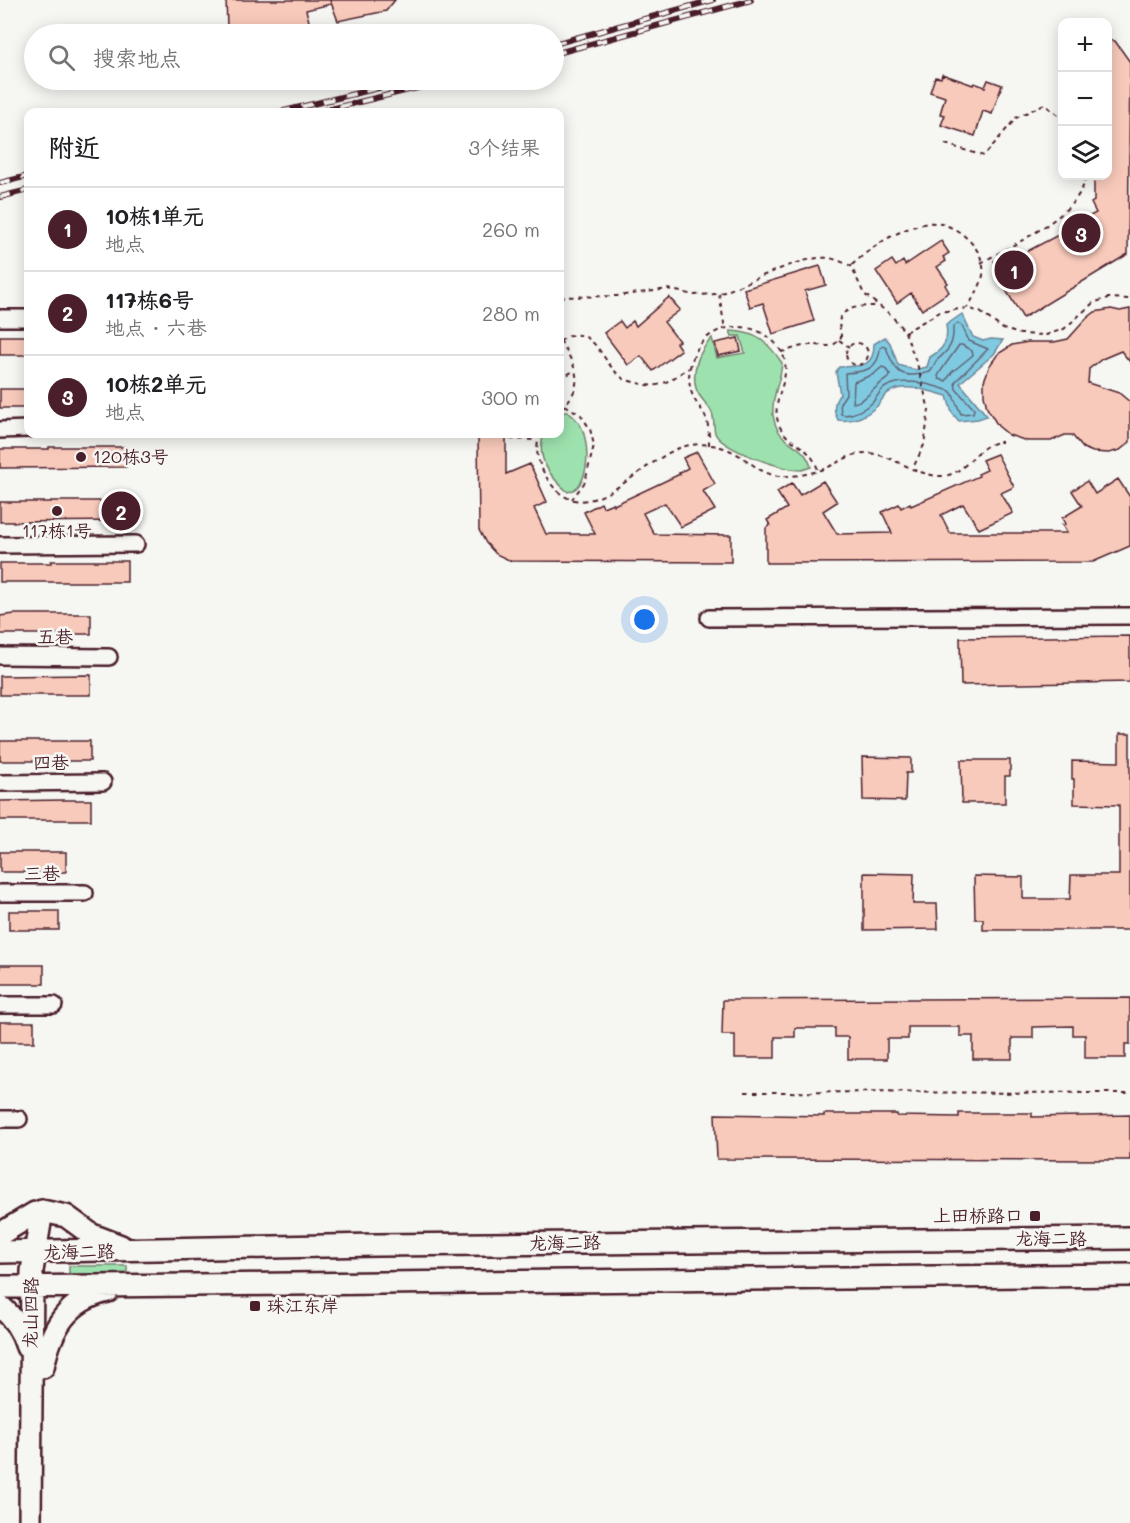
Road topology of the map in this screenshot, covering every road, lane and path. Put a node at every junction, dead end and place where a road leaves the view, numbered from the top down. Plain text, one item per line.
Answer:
1 (1058, 115) edge
2 (945, 144) dead end
3 (1085, 180) edge
4 (981, 262) junction
5 (851, 266) junction
6 (718, 294) junction
7 (564, 297) edge
8 (1130, 299) edge
9 (878, 306) junction
10 (967, 308) junction
11 (0, 318) edge
12 (24, 318) edge
13 (726, 328) junction
14 (905, 332) junction
15 (564, 339) edge
16 (838, 340) junction
17 (849, 346) junction
18 (564, 348) edge
19 (781, 352) junction
20 (690, 367) junction
21 (575, 370) junction
22 (564, 377) edge
23 (565, 405) joint
24 (24, 429) edge
25 (0, 430) edge
26 (510, 439) dead end
27 (538, 440) joint
28 (1002, 442) dead end
29 (709, 445) junction
30 (819, 470) junction
31 (912, 470) junction
32 (572, 499) junction
33 (136, 544) dead end
34 (0, 545) edge
35 (1130, 616) edge
36 (709, 618) dead end
37 (0, 656) edge
38 (109, 657) dead end
39 (103, 782) dead end
40 (0, 783) edge
41 (0, 893) edge
42 (85, 893) dead end
43 (0, 1005) edge
44 (54, 1005) dead end
45 (745, 1092) dead end
46 (1130, 1093) edge
47 (0, 1119) edge
48 (19, 1119) dead end
49 (48, 1212) junction
50 (0, 1234) edge
51 (1129, 1239) edge
52 (158, 1250) junction
53 (0, 1252) edge
54 (41, 1252) junction
55 (1129, 1274) edge
56 (153, 1286) junction
57 (0, 1287) edge
58 (38, 1287) junction
59 (0, 1306) edge
60 (37, 1367) junction
61 (30, 1523) edge
62 (42, 1523) edge

1 - 2 path
3 - 4 path
4 - 5 path
4 - 10 path
5 - 6 path
5 - 9 path
6 - 7 path
6 - 13 path
8 - 10 path
9 - 14 path
9 - 16 path
10 - 14 path
11 - 12 street
13 - 19 path
13 - 20 path
14 - 31 path
15 - 20 path
16 - 17 path
16 - 19 path
17 - 17 path
18 - 21 path
19 - 30 path
20 - 29 path
21 - 22 path
21 - 23 path
23 - 32 path
24 - 25 street
26 - 27 path
27 - 32 path
28 - 31 path
29 - 30 path
29 - 32 path
30 - 31 path
33 - 34 street
35 - 36 street
37 - 38 street, 五巷
39 - 40 street, 四巷
41 - 42 street, 三巷
43 - 44 street
45 - 46 path
47 - 48 street
49 - 50 main road
49 - 52 main road
49 - 54 main road, 龙山四路
51 - 52 main road, 龙海二路
52 - 54 main road, 龙海二路
52 - 56 main road
53 - 54 main road, 龙海二路
54 - 58 main road, 龙山四路
55 - 56 main road, 龙海二路
56 - 58 main road, 龙海二路
56 - 60 main road
57 - 58 main road, 龙海二路
58 - 60 main road, 龙山四路
59 - 60 main road
60 - 61 main road, 龙山四路
60 - 62 main road, 龙山四路

